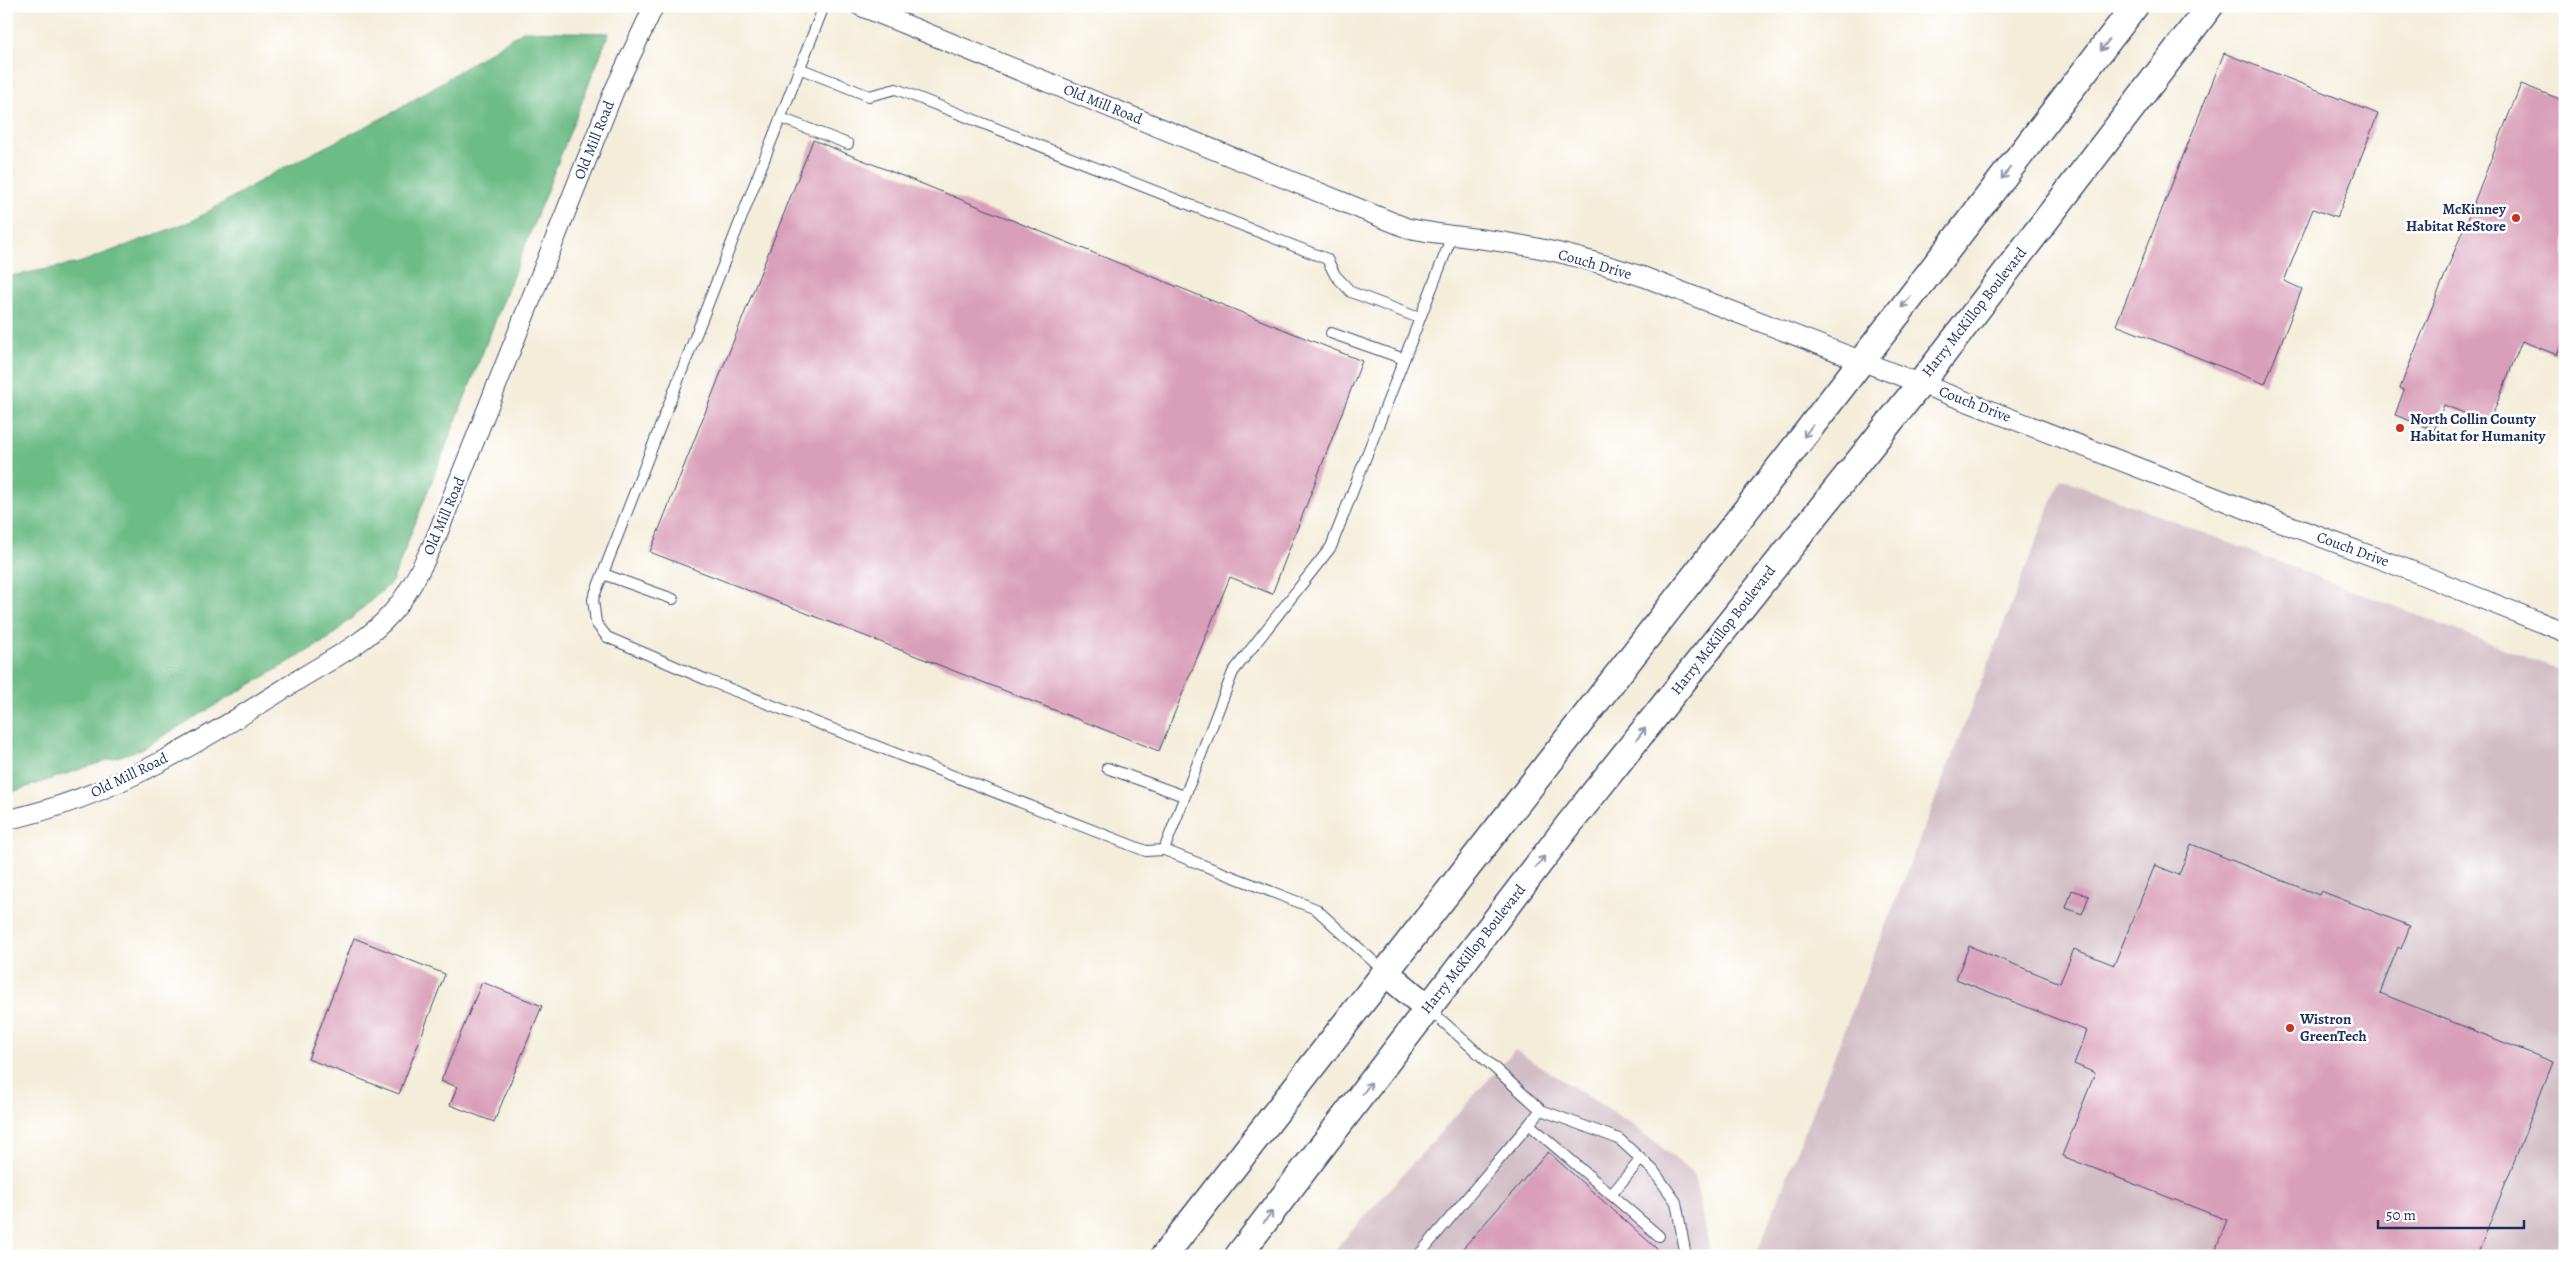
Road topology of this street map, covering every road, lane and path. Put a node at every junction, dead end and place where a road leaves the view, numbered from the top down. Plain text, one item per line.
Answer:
1 (654, 6) edge
2 (824, 6) edge
3 (860, 6) edge
4 (2135, 6) edge
5 (2210, 6) edge
6 (799, 68) junction
7 (781, 118) junction
8 (848, 144) dead end
9 (1346, 204) joint
10 (1452, 236) junction
11 (1420, 318) junction
12 (1331, 333) dead end
13 (1404, 359) junction
14 (1861, 360) junction
15 (1920, 382) junction
16 (603, 574) junction
17 (673, 599) dead end
18 (2565, 632) edge
19 (1107, 768) dead end
20 (1184, 796) junction
21 (6, 820) edge
22 (1164, 850) junction
23 (1386, 972) junction
24 (1428, 1008) junction
25 (1542, 1110) junction
26 (1530, 1125) junction
27 (1641, 1159) junction
28 (1611, 1195) junction
29 (1659, 1236) dead end
30 (1164, 1256) edge
31 (1238, 1256) edge
32 (1418, 1256) edge
33 (1686, 1256) edge

1 - 21 street, Old Mill Road
2 - 6 lane
3 - 9 street, Old Mill Road
4 -> 14 main road
5 - 15 main road, Harry McKillop Boulevard
6 - 7 lane
6 - 11 lane
7 - 8 lane
7 - 16 lane
9 - 10 street, Couch Drive
10 - 11 lane
10 - 14 street, Couch Drive
11 - 13 lane
12 - 13 lane
13 - 20 lane
14 - 15 street, Couch Drive
14 -> 23 main road
15 - 18 street, Couch Drive
24 -> 15 main road, Harry McKillop Boulevard
16 - 17 lane
16 - 22 lane
19 - 20 lane
20 - 22 lane
22 - 23 lane
23 - 24 main road
23 - 30 main road
24 - 25 lane
31 -> 24 main road, Harry McKillop Boulevard
25 - 26 lane
25 - 27 lane
26 - 28 lane
26 - 32 lane
27 - 28 lane
27 - 33 lane
28 - 29 lane

